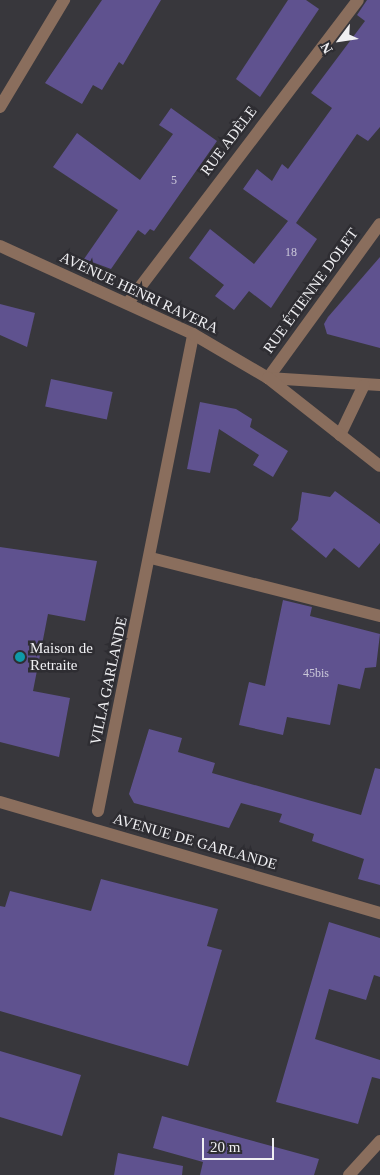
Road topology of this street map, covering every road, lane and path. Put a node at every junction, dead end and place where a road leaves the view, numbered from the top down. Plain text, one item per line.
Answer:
1 (64, 0) edge
2 (358, 0) edge
3 (0, 107) edge
4 (380, 224) edge
5 (0, 246) edge
6 (128, 304) junction
7 (193, 334) junction
8 (268, 378) junction
9 (364, 385) junction
10 (380, 385) edge
11 (340, 435) junction
12 (380, 466) edge
13 (151, 558) junction
14 (380, 616) edge
15 (0, 802) edge
16 (98, 811) dead end
17 (380, 913) edge
18 (380, 1141) edge
19 (349, 1175) edge

1 - 3 street
2 - 6 street, RUE ADÈLE
4 - 8 street, RUE ÉTIENNE DOLET
5 - 6 street, AVENUE HENRI RAVERA
6 - 7 street, AVENUE HENRI RAVERA
7 - 8 street, AVENUE HENRI RAVERA
7 - 13 street, VILLA GARLANDE
8 - 9 street, AVENUE HENRI RAVERA
8 - 11 street
9 - 10 street, AVENUE HENRI RAVERA
9 - 11 street
11 - 12 street
13 - 14 street
13 - 16 street, VILLA GARLANDE
15 - 17 street, AVENUE DE GARLANDE
18 - 19 street

